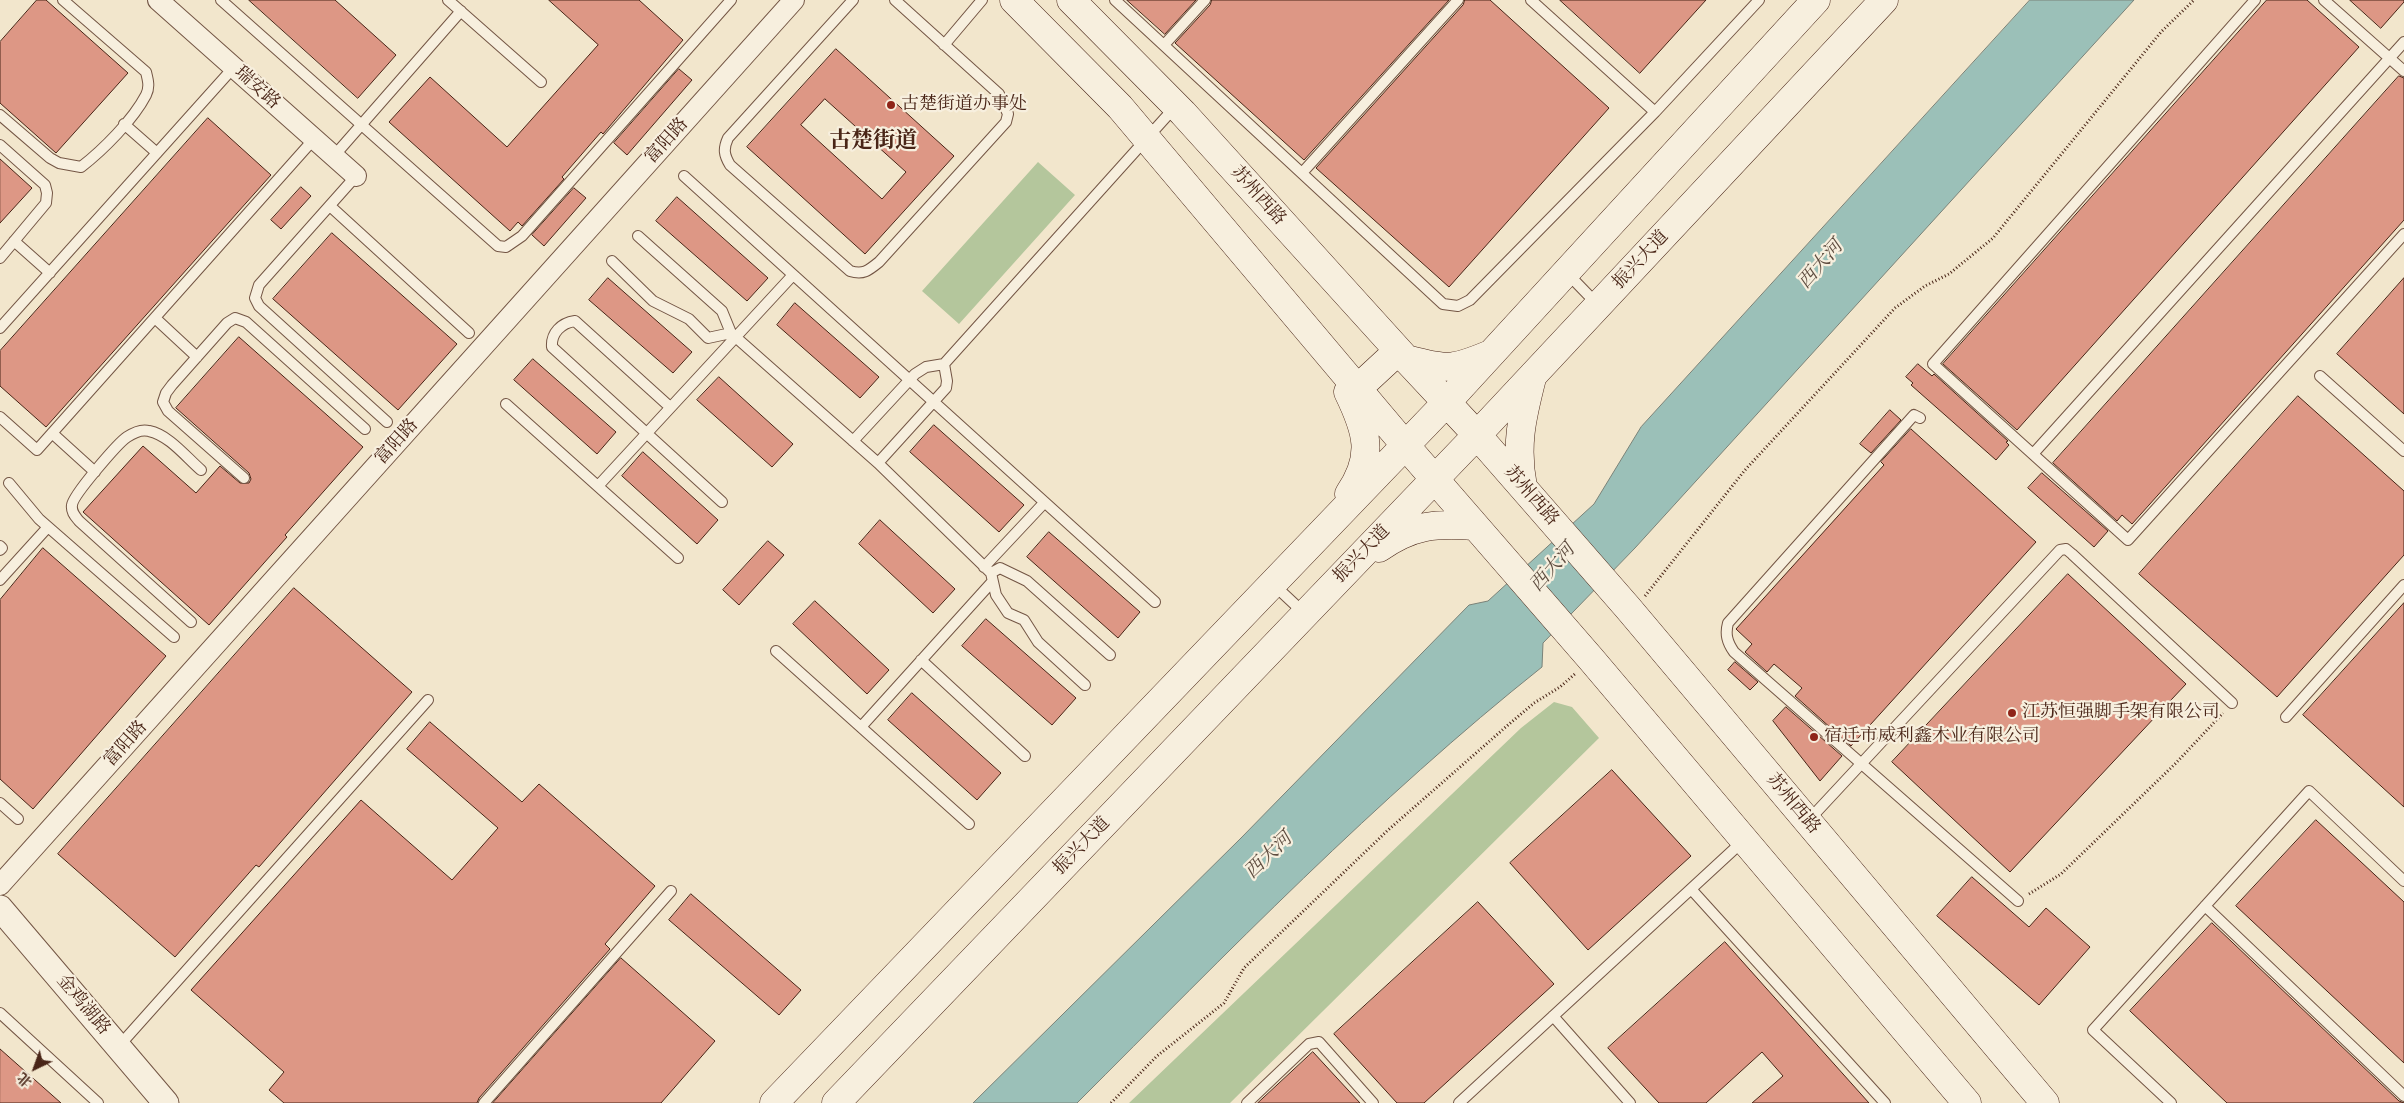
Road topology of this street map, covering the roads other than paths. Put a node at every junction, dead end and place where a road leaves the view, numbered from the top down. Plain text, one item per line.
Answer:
1 (63, 0) edge
2 (158, 0) edge
3 (221, 0) edge
4 (448, 0) edge
5 (731, 0) edge
6 (794, 0) edge
7 (853, 0) edge
8 (894, 0) edge
9 (982, 0) edge
10 (1014, 0) edge
11 (1071, 0) edge
12 (1115, 0) edge
13 (1204, 0) edge
14 (1458, 0) edge
15 (1531, 0) edge
16 (1759, 0) edge
17 (1816, 0) edge
18 (1884, 0) edge
19 (2255, 0) edge
20 (2324, 0) edge
21 (460, 11) junction
22 (2404, 42) edge
23 (944, 45) junction
24 (1164, 45) junction
25 (2389, 58) junction
26 (234, 67) junction
27 (2404, 71) edge
28 (541, 82) dead end
29 (1176, 106) junction
30 (1655, 112) junction
31 (0, 116) edge
32 (124, 124) junction
33 (361, 124) junction
34 (1146, 138) junction
35 (314, 139) junction
36 (0, 145) edge
37 (157, 153) junction
38 (334, 156) junction
39 (1302, 173) junction
40 (356, 176) joint
41 (684, 176) dead end
42 (330, 206) junction
43 (2404, 234) edge
44 (638, 236) dead end
45 (14, 241) junction
46 (0, 258) edge
47 (612, 262) dead end
48 (1566, 272) junction
49 (50, 273) junction
50 (793, 274) junction
51 (1598, 305) junction
52 (155, 318) junction
53 (0, 328) edge
54 (469, 333) dead end
55 (733, 335) junction
56 (1492, 354) junction
57 (1402, 355) junction
58 (197, 357) junction
59 (1331, 357) junction
60 (944, 364) junction
61 (1533, 374) junction
62 (2320, 376) dead end
63 (910, 380) junction
64 (1358, 388) junction
65 (1447, 402) junction
66 (934, 403) junction
67 (506, 404) dead end
68 (670, 407) junction
69 (0, 417) edge
70 (1920, 418) dead end
71 (387, 422) dead end
72 (365, 429) dead end
73 (52, 433) junction
74 (646, 433) junction
75 (1477, 435) junction
76 (853, 441) junction
77 (1405, 445) junction
78 (2404, 451) edge
79 (2033, 454) junction
80 (878, 463) junction
81 (201, 470) dead end
82 (95, 472) junction
83 (244, 478) dead end
84 (1434, 479) junction
85 (9, 483) dead end
86 (598, 486) junction
87 (1530, 495) junction
88 (722, 502) dead end
89 (1044, 504) junction
90 (48, 527) junction
91 (1327, 527) junction
92 (1482, 534) junction
93 (0, 546) edge
94 (0, 550) edge
95 (678, 558) dead end
96 (989, 574) junction
97 (1343, 574) junction
98 (0, 580) edge
99 (1272, 584) junction
100 (2404, 585) edge
101 (1155, 602) dead end
102 (1305, 614) junction
103 (191, 622) dead end
104 (174, 636) dead end
105 (776, 651) dead end
106 (1110, 655) dead end
107 (921, 660) junction
108 (1085, 685) dead end
109 (428, 700) dead end
110 (2232, 703) road end
111 (2286, 717) dead end
112 (860, 727) junction
113 (1025, 756) dead end
114 (1862, 764) junction
115 (0, 803) edge
116 (18, 819) dead end
117 (1808, 822) junction
118 (969, 824) dead end
119 (1744, 840) junction
120 (2404, 880) edge
121 (0, 885) edge
122 (1691, 889) junction
123 (671, 891) dead end
124 (2018, 901) road end
125 (2205, 906) junction
126 (2, 913) edge
127 (0, 1012) edge
128 (1553, 1016) junction
129 (118, 1047) junction
130 (2404, 1096) edge
131 (98, 1103) edge
132 (166, 1103) edge
133 (484, 1103) edge
134 (774, 1103) edge
135 (836, 1103) edge
136 (1247, 1103) edge
137 (1373, 1103) edge
138 (1459, 1103) edge
139 (1630, 1103) edge
140 (1885, 1103) edge
141 (1967, 1103) edge
142 (2045, 1103) edge
143 (2171, 1103) edge

1 - 32 lane
2 - 26 street, 瑞安路
3 - 33 lane
4 - 21 lane
5 - 33 lane
6 - 121 street, 富阳路
7 - 23 lane
8 - 23 lane
9 - 23 lane
10 - 34 main road
11 - 29 main road, 苏州西路
12 - 24 lane
13 - 24 lane
14 - 39 lane
15 - 30 lane
16 - 30 lane
17 - 48 main road
18 - 51 main road, 振兴大道
19 - 79 lane
20 - 25 lane
21 - 28 lane
21 - 33 lane
22 - 25 lane
24 - 39 lane
25 - 27 lane
25 - 79 lane
26 - 35 street, 瑞安路
26 - 37 lane
29 - 34 lane
29 - 57 main road, 苏州西路
30 - 39 lane
31 - 32 lane
32 - 37 lane
33 - 38 lane
34 - 59 main road
34 - 60 lane
35 - 38 street, 瑞安路
35 - 52 lane
36 - 45 lane
37 - 49 lane
38 - 40 street, 瑞安路
40 - 42 lane
41 - 50 lane
42 - 54 lane
42 - 71 lane
43 - 79 lane
44 - 55 lane
45 - 46 lane
45 - 49 lane
47 - 55 lane
48 - 51 lane
48 - 56 main road
49 - 53 lane
50 - 55 lane
50 - 63 lane
51 - 61 main road, 振兴大道
52 - 58 lane
52 - 73 lane
55 - 68 lane
55 - 76 lane
56 - 57 main road
56 - 65 main road
57 - 64 main road
57 - 65 main road, 苏州西路
58 - 72 lane
58 - 83 lane
59 - 64 main road
59 - 91 main road
60 - 63 lane
60 - 66 lane
61 - 75 main road, 振兴大道
61 - 87 main road
62 - 78 lane
63 - 66 lane
63 - 76 lane
64 - 77 main road
65 - 75 main road, 苏州西路
65 - 77 main road
66 - 80 lane
66 - 89 lane
67 - 86 lane
68 - 74 lane
68 - 74 lane
69 - 73 lane
70 - 114 lane
73 - 82 lane
74 - 86 lane
74 - 88 lane
75 - 84 main road, 振兴大道
75 - 87 main road, 苏州西路
76 - 80 lane
77 - 84 main road
77 - 91 main road
80 - 96 lane
81 - 82 lane
82 - 103 lane
84 - 92 main road
84 - 97 main road, 振兴大道
85 - 90 lane
86 - 95 lane
87 - 117 main road, 苏州西路
89 - 96 lane
89 - 101 lane
90 - 98 lane
90 - 104 lane
91 - 99 main road
92 - 97 main road
92 - 119 main road
93 - 94 lane
96 - 106 lane
96 - 107 lane
96 - 108 lane
97 - 102 main road, 振兴大道
99 - 102 lane
99 - 134 main road
100 - 111 lane
102 - 135 main road, 振兴大道
105 - 112 lane
107 - 112 lane
107 - 113 lane
109 - 129 lane
110 - 114 lane
112 - 118 lane
114 - 117 lane
114 - 124 lane
115 - 116 lane
117 - 142 main road, 苏州西路
119 - 122 lane
119 - 141 main road
120 - 125 lane
122 - 128 lane
122 - 140 lane
123 - 133 lane
125 - 130 lane
125 - 143 lane
126 - 129 street, 金鸡湖路
127 - 131 lane
128 - 138 lane
128 - 139 lane
129 - 132 street, 金鸡湖路
136 - 137 lane

